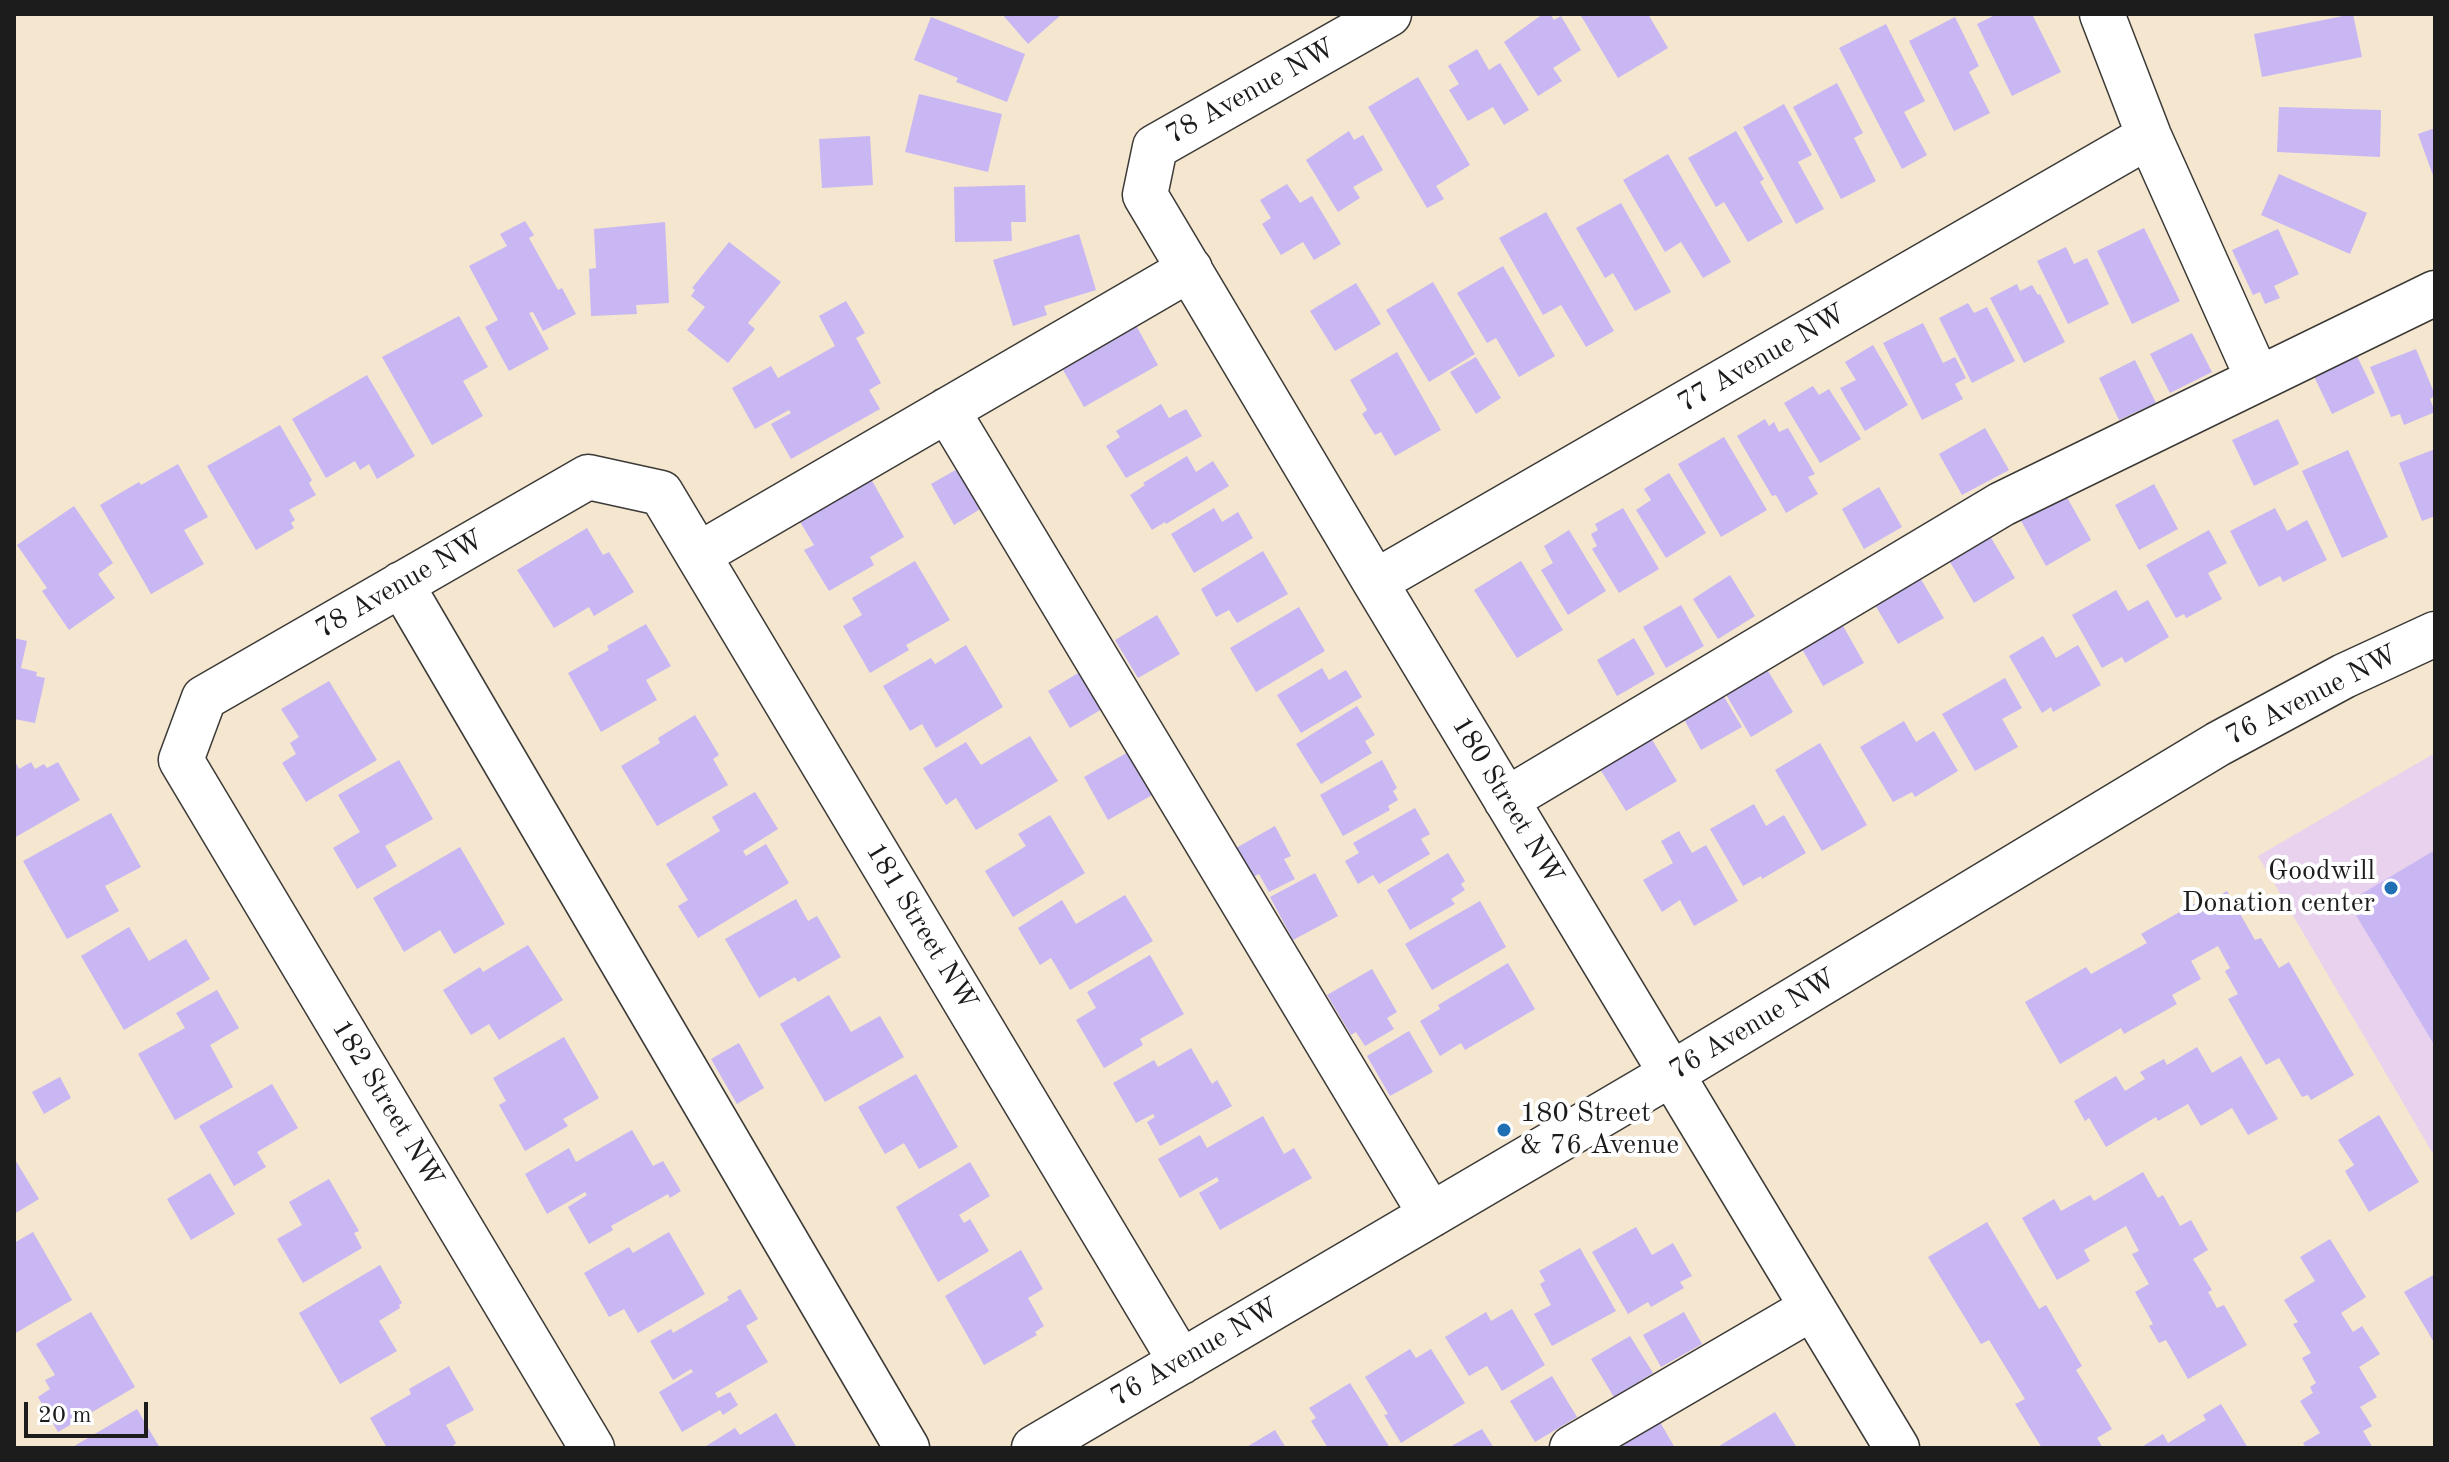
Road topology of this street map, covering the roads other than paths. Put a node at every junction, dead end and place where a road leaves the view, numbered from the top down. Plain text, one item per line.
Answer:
1 (1389, 14) edge
2 (2102, 14) edge
3 (2149, 136) junction
4 (1155, 147) joint
5 (1190, 269) junction
6 (2435, 293) edge
7 (2258, 379) junction
8 (947, 410) junction
9 (661, 493) joint
10 (698, 555) junction
11 (1375, 582) junction
12 (401, 584) junction
13 (2435, 634) edge
14 (181, 760) joint
15 (1506, 800) junction
16 (1671, 1074) junction
17 (1431, 1215) junction
18 (1812, 1308) junction
19 (1181, 1362) junction
20 (592, 1448) edge
21 (907, 1448) edge
22 (1034, 1448) edge
23 (1572, 1448) edge
24 (1897, 1448) edge

1 - 4 street, 78 Avenue NW
2 - 3 street
3 - 7 street
3 - 11 street, 77 Avenue NW
4 - 5 street, 180 Street NW
5 - 8 street
5 - 11 street, 180 Street NW
6 - 7 street
7 - 15 street
8 - 10 street
8 - 17 street
9 - 10 street, 181 Street NW
9 - 12 street, 78 Avenue NW
10 - 19 street, 181 Street NW
11 - 15 street, 180 Street NW
12 - 14 street, 78 Avenue NW
12 - 21 street
13 - 16 street, 76 Avenue NW
14 - 20 street, 182 Street NW
15 - 16 street, 180 Street NW
16 - 17 street, 76 Avenue NW
16 - 18 street, 180 Street NW
17 - 19 street, 76 Avenue NW
18 - 23 street
18 - 24 street, 180 Street NW
19 - 22 street, 76 Avenue NW

